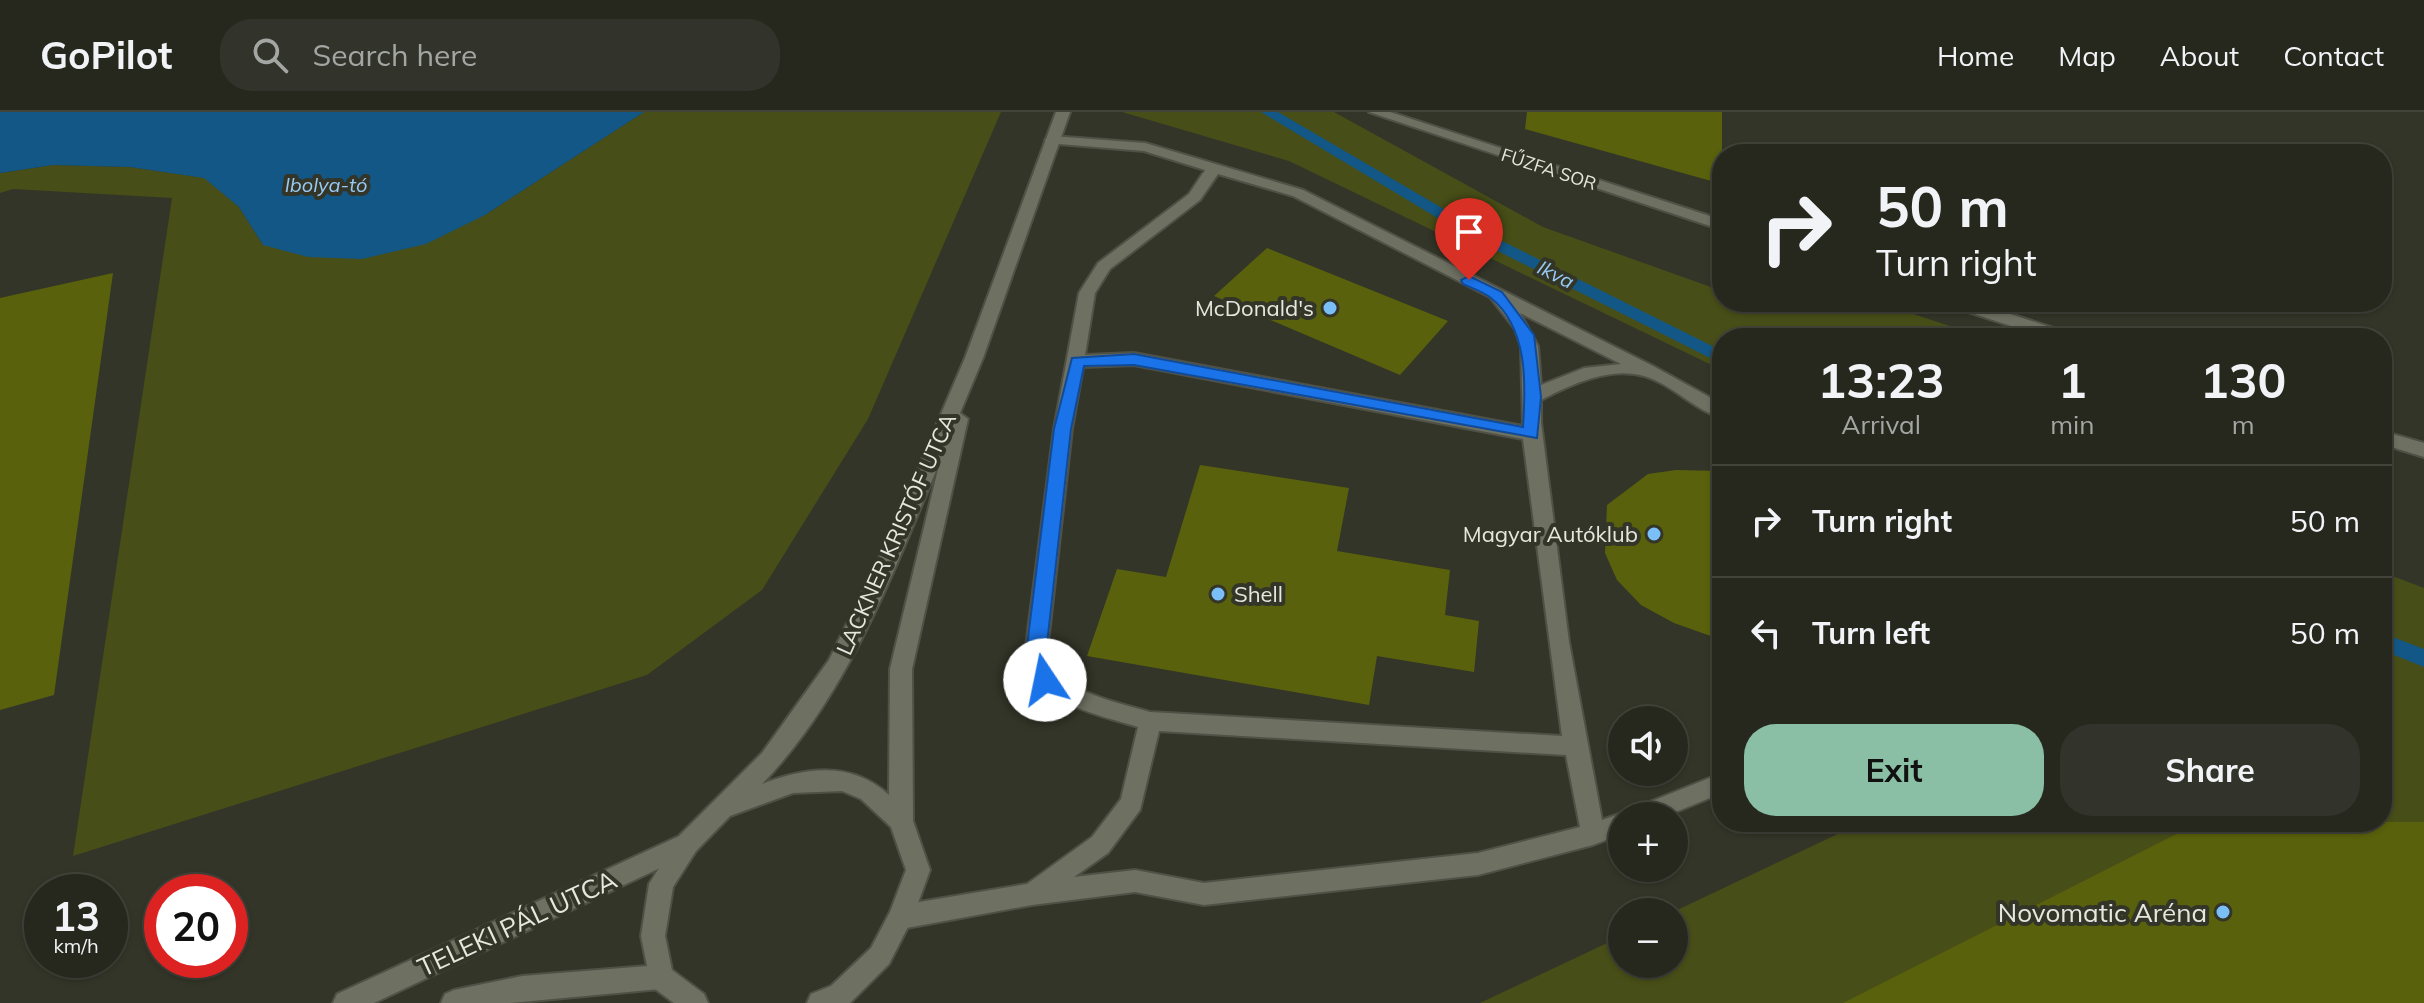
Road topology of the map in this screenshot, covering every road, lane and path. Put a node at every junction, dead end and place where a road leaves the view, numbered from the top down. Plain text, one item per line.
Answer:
1 (1063, 112) edge
2 (1376, 112) edge
3 (1052, 140) junction
4 (1215, 166) junction
5 (1712, 222) edge
6 (1497, 295) junction
7 (1987, 312) edge
8 (2035, 328) edge
9 (974, 358) junction
10 (1078, 361) junction
11 (1647, 370) junction
12 (1533, 397) junction
13 (1712, 406) edge
14 (1531, 434) junction
15 (2392, 440) edge
16 (2424, 450) edge
17 (1150, 721) junction
18 (1573, 746) junction
19 (1712, 787) edge
20 (1675, 802) edge
21 (718, 815) junction
22 (901, 821) junction
23 (1608, 828) edge
24 (1593, 834) junction
25 (688, 843) junction
26 (1032, 894) junction
27 (901, 917) junction
28 (660, 977) junction
29 (832, 1000) edge
30 (692, 1002) edge
31 (346, 1003) edge
32 (454, 1003) edge

1 - 3 street, LACKNER KRISTÓF UTCA
2 - 5 street, FŰZFA SOR
3 - 4 street
3 - 9 street, LACKNER KRISTÓF UTCA
4 - 6 street
4 - 10 street
6 - 11 street
6 - 12 street
7 - 8 street
9 - 21 street, LACKNER KRISTÓF UTCA
9 - 22 street, LACKNER KRISTÓF UTCA
10 - 14 street
10 - 17 street
11 - 12 street
11 - 13 street
12 - 14 street
14 - 18 street
15 - 16 street
17 - 18 street
17 - 26 street
18 - 24 street
19 - 20 street
21 - 22 street, LACKNER KRISTÓF UTCA
21 - 25 street, LACKNER KRISTÓF UTCA
22 - 27 street, LACKNER KRISTÓF UTCA
23 - 24 street
24 - 26 street
25 - 28 street, LACKNER KRISTÓF UTCA
25 - 31 street, TELEKI PÁL UTCA
26 - 27 street
27 - 29 street, LACKNER KRISTÓF UTCA
28 - 30 street
28 - 32 street, TELEKI PÁL UTCA

